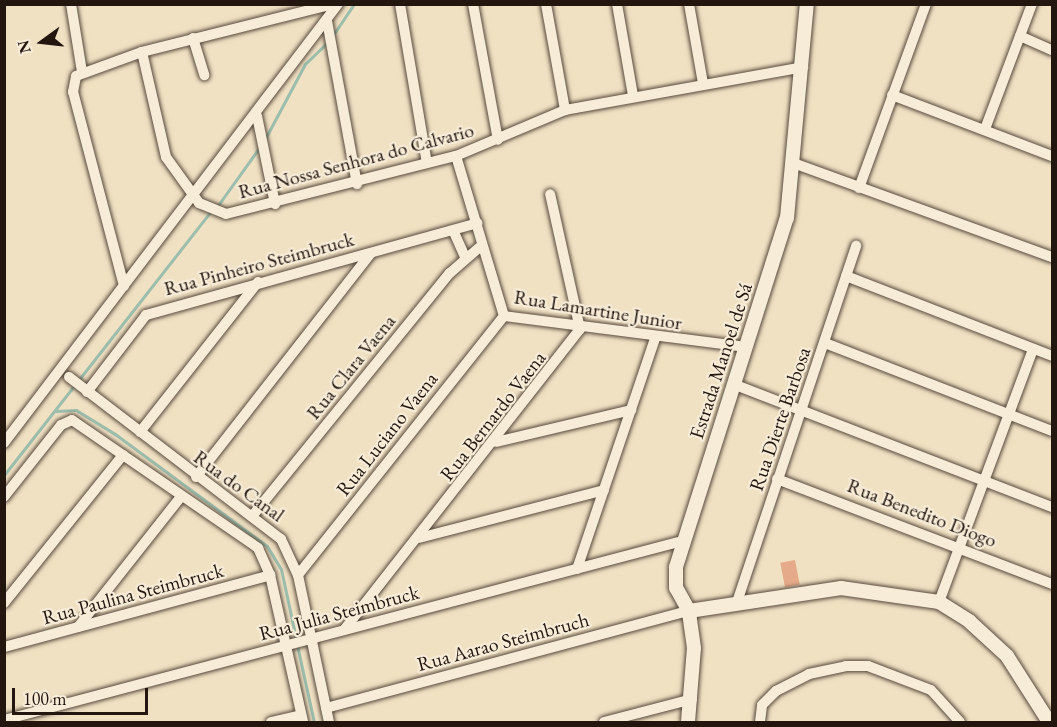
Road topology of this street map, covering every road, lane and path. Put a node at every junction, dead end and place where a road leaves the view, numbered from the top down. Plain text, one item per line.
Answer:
1 (71, 4) edge
2 (333, 4) edge
3 (338, 4) edge
4 (399, 4) edge
5 (473, 4) edge
6 (546, 4) edge
7 (617, 4) edge
8 (689, 4) edge
9 (807, 4) edge
10 (926, 4) edge
11 (1032, 4) edge
12 (328, 26) junction
13 (1020, 36) junction
14 (193, 38) junction
15 (1053, 50) edge
16 (142, 52) junction
17 (803, 67) junction
18 (79, 74) junction
19 (204, 75) dead end
20 (703, 83) junction
21 (892, 95) junction
22 (633, 96) junction
23 (565, 110) junction
24 (257, 116) junction
25 (985, 129) junction
26 (498, 140) junction
27 (456, 156) junction
28 (1053, 156) edge
29 (427, 163) junction
30 (796, 164) junction
31 (357, 184) junction
32 (859, 188) junction
33 (550, 194) dead end
34 (197, 201) junction
35 (274, 204) junction
36 (477, 223) junction
37 (453, 230) junction
38 (481, 246) junction
39 (856, 246) dead end
40 (371, 252) junction
41 (465, 257) junction
42 (1053, 257) edge
43 (846, 276) junction
44 (258, 282) junction
45 (124, 286) junction
46 (504, 316) junction
47 (580, 329) junction
48 (655, 339) junction
49 (825, 343) junction
50 (745, 347) junction
51 (1033, 349) junction
52 (1053, 356) edge
53 (69, 377) dead end
54 (733, 384) junction
55 (84, 390) junction
56 (631, 410) junction
57 (800, 410) junction
58 (1009, 414) junction
59 (1053, 431) edge
60 (140, 432) junction
61 (496, 442) junction
62 (4, 443) edge
63 (123, 456) junction
64 (196, 477) junction
65 (777, 479) junction
66 (985, 482) junction
67 (604, 490) junction
68 (4, 497) edge
69 (180, 498) junction
70 (1053, 507) edge
71 (253, 515) junction
72 (419, 538) junction
73 (682, 541) junction
74 (960, 546) junction
75 (577, 569) junction
76 (270, 575) junction
77 (298, 575) junction
78 (1053, 584) edge
79 (939, 602) junction
80 (4, 603) edge
81 (736, 605) junction
82 (689, 611) junction
83 (78, 627) junction
84 (344, 630) junction
85 (308, 640) junction
86 (287, 646) junction
87 (4, 647) edge
88 (692, 699) junction
89 (326, 708) junction
90 (302, 719) edge
91 (4, 720) edge
92 (271, 723) edge
93 (329, 723) edge
94 (604, 723) edge
95 (688, 723) edge
96 (760, 723) edge
97 (960, 723) edge
98 (1049, 723) edge

1 - 18 street
2 - 14 street
3 - 12 street
4 - 29 street
5 - 26 street
6 - 23 street
7 - 22 street
8 - 20 street
9 - 17 main road, Estrada Manoel de Sá
10 - 21 street
11 - 13 street
12 - 24 street
12 - 31 street
13 - 15 street
13 - 25 street
14 - 16 street
14 - 19 street
16 - 18 street
16 - 34 street
17 - 20 street, Rua Nossa Senhora do Calvario
17 - 30 main road, Estrada Manoel de Sá
18 - 45 street
20 - 22 street, Rua Nossa Senhora do Calvario
21 - 25 street
21 - 32 street
22 - 23 street, Rua Nossa Senhora do Calvario
23 - 26 street, Rua Nossa Senhora do Calvario
24 - 34 street
24 - 35 street
25 - 28 street
26 - 27 street, Rua Nossa Senhora do Calvario
27 - 29 street, Rua Nossa Senhora do Calvario
27 - 36 street, Rua Lamartine Junior
29 - 31 street, Rua Nossa Senhora do Calvario
30 - 32 street
30 - 50 main road, Estrada Manoel de Sá
31 - 35 street, Rua Nossa Senhora do Calvario
32 - 42 street
33 - 47 street
34 - 35 street, Rua Nossa Senhora do Calvario
34 - 45 street
36 - 37 street, Rua Pinheiro Steimbruck
36 - 38 street, Rua Lamartine Junior
37 - 40 street, Rua Pinheiro Steimbruck
37 - 41 street
38 - 41 street, Rua Clara Vaena
38 - 46 street, Rua Lamartine Junior
39 - 43 street, Rua Dierte Barbosa
40 - 44 street, Rua Pinheiro Steimbruck
40 - 64 street
41 - 71 street, Rua Clara Vaena
43 - 49 street, Rua Dierte Barbosa
43 - 51 street
44 - 55 street, Rua Pinheiro Steimbruck
44 - 60 street
45 - 62 street
46 - 47 street, Rua Lamartine Junior
46 - 77 street, Rua Luciano Vaena
47 - 48 street, Rua Lamartine Junior
47 - 61 street, Rua Bernardo Vaena
48 - 50 street, Rua Lamartine Junior
48 - 56 street
49 - 57 street, Rua Dierte Barbosa
49 - 58 street
50 - 54 main road, Estrada Manoel de Sá
51 - 52 street
51 - 58 street
53 - 55 street, Rua do Canal
54 - 57 street
54 - 73 main road, Estrada Manoel de Sá
55 - 60 street, Rua do Canal
56 - 61 street
56 - 67 street
57 - 65 street, Rua Dierte Barbosa
57 - 66 street
58 - 59 street
58 - 66 street
60 - 64 street, Rua do Canal
61 - 72 street, Rua Bernardo Vaena
63 - 68 street, Rua do Canal
63 - 69 street, Rua do Canal
63 - 80 street
64 - 71 street, Rua do Canal
65 - 74 street, Rua Benedito Diogo
65 - 81 street, Rua Dierte Barbosa
66 - 70 street
66 - 74 street
67 - 72 street
67 - 75 street
69 - 76 street, Rua do Canal
69 - 83 street
71 - 77 street, Rua do Canal
72 - 84 street, Rua Bernardo Vaena
73 - 75 street, Rua Julia Steimbruck
73 - 82 main road, Estrada Manoel de Sá
74 - 78 street, Rua Benedito Diogo
74 - 79 street
75 - 84 street, Rua Julia Steimbruck
76 - 83 street, Rua Paulina Steimbruck
76 - 86 street, Rua do Canal
77 - 85 street, Rua do Canal
79 - 81 main road
79 - 98 main road
81 - 82 main road
82 - 88 main road, Estrada Manoel de Sá
82 - 89 street, Rua Aarao Steimbruch
83 - 87 street, Rua Paulina Steimbruck
84 - 85 street, Rua Julia Steimbruck
85 - 86 street, Rua Julia Steimbruck
85 - 89 street, Rua do Canal
86 - 90 street, Rua do Canal
86 - 91 street, Rua Julia Steimbruck
88 - 94 street
88 - 95 main road, Estrada Manoel de Sá
89 - 93 street, Rua do Canal
90 - 92 street
96 - 97 street

